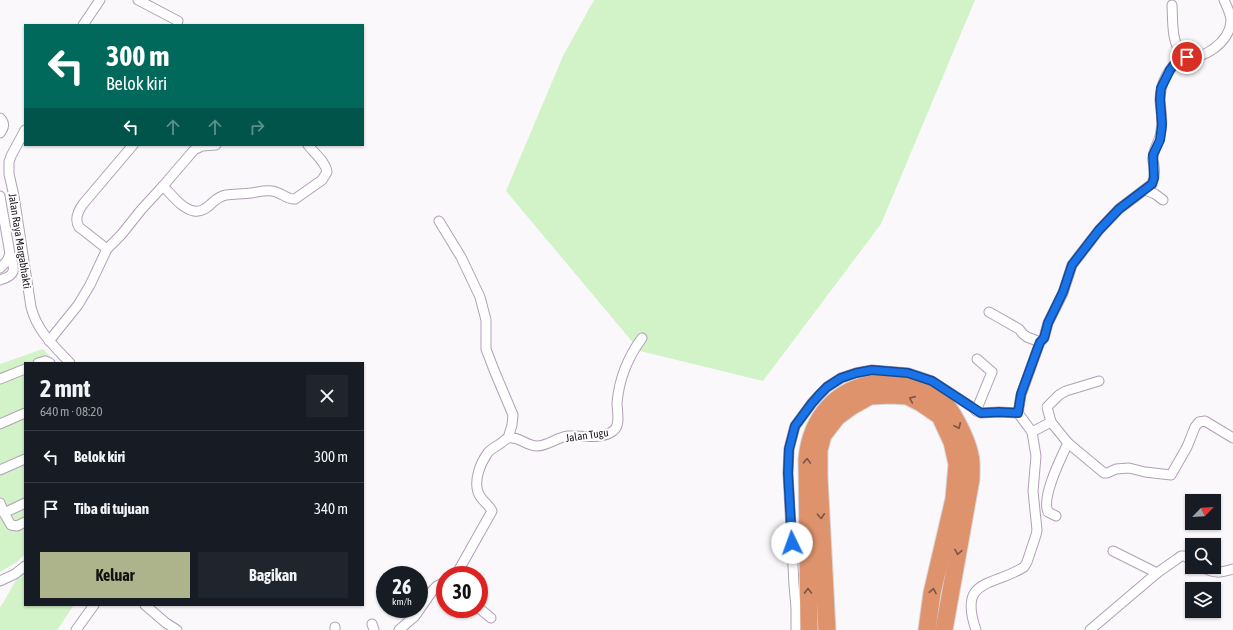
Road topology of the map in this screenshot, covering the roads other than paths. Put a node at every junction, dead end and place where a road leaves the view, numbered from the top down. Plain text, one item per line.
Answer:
1 (100, 0) edge
2 (138, 0) edge
3 (1224, 0) edge
4 (1172, 6) dead end
5 (178, 21) dead end
6 (85, 24) edge
7 (1182, 56) junction
8 (0, 118) edge
9 (24, 132) edge
10 (0, 133) edge
11 (132, 146) edge
12 (198, 146) edge
13 (309, 146) edge
14 (163, 186) junction
15 (1145, 190) junction
16 (1163, 200) dead end
17 (0, 202) edge
18 (440, 221) dead end
19 (107, 249) junction
20 (10, 254) junction
21 (0, 268) edge
22 (0, 280) edge
23 (989, 312) dead end
24 (642, 338) dead end
25 (49, 341) junction
26 (1040, 342) junction
27 (977, 359) dead end
28 (69, 362) edge
29 (24, 369) edge
30 (0, 379) edge
31 (1099, 381) dead end
32 (976, 411) junction
33 (24, 413) edge
34 (1018, 413) junction
35 (1051, 422) junction
36 (0, 424) edge
37 (1032, 432) junction
38 (508, 438) junction
39 (1233, 438) edge
40 (1068, 443) junction
41 (24, 459) edge
42 (0, 470) edge
43 (0, 503) edge
44 (24, 503) edge
45 (4, 513) junction
46 (1056, 516) dead end
47 (24, 522) edge
48 (1113, 551) dead end
49 (1185, 556) edge
50 (461, 566) edge
51 (24, 567) edge
52 (1233, 569) edge
53 (1221, 572) edge
54 (1157, 573) junction
55 (0, 581) edge
56 (436, 587) edge
57 (93, 606) edge
58 (146, 606) edge
59 (488, 616) edge
60 (491, 618) dead end
61 (76, 630) edge
62 (177, 630) edge
63 (399, 630) edge
64 (796, 630) edge
65 (809, 630) edge
66 (827, 630) edge
67 (927, 630) edge
68 (944, 630) edge
69 (976, 630) edge
70 (1090, 630) edge

1 - 6 street
2 - 5 street
3 - 7 street
4 - 7 street
7 - 15 street
8 - 10 street
9 - 25 street, Jalan Raya Margabhakti
11 - 19 street
12 - 14 street
13 - 14 street
14 - 19 street
15 - 16 street
15 - 26 street
17 - 20 street
18 - 38 street
19 - 25 street
20 - 21 street
20 - 22 street
23 - 26 street
24 - 38 street, Jalan Tugu
25 - 28 street, Jalan Raya Margabhakti
26 - 34 street
27 - 32 street
29 - 30 street
31 - 35 street
32 - 34 street
32 - 64 street
33 - 36 street
34 - 37 street
35 - 37 street
35 - 40 street
37 - 69 street
38 - 50 street
39 - 40 street
40 - 46 street
41 - 42 street
43 - 45 street
44 - 45 street
45 - 47 street
48 - 54 street
49 - 54 street
51 - 55 street
52 - 53 street
54 - 70 street
56 - 63 street
57 - 61 street
58 - 62 street
59 - 60 street
65 -> 68 highway
67 -> 66 highway

